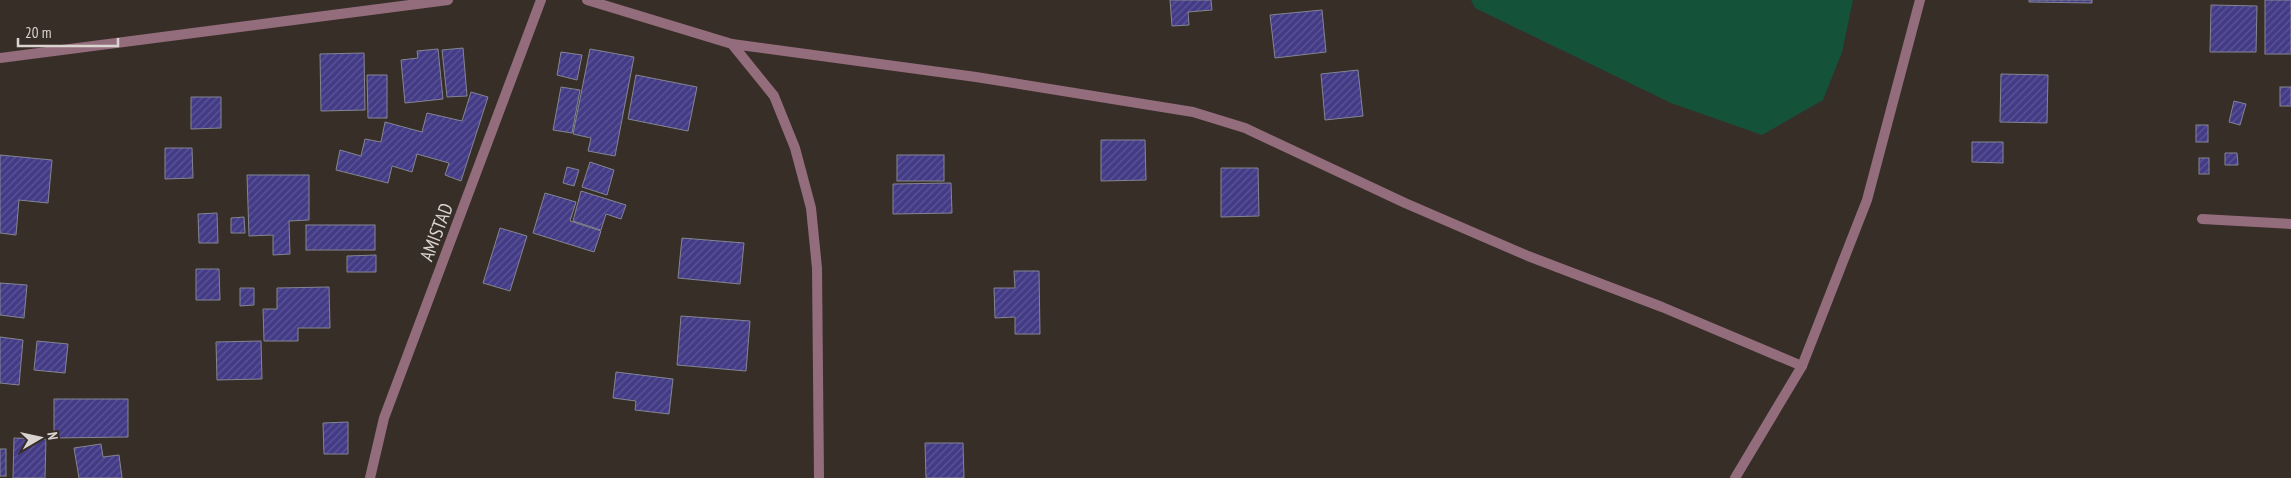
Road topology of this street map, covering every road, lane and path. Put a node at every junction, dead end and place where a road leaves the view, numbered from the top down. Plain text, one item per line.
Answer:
1 (448, 0) edge
2 (541, 0) edge
3 (587, 0) edge
4 (1920, 0) edge
5 (732, 44) junction
6 (0, 58) edge
7 (2202, 219) dead end
8 (2291, 224) edge
9 (1802, 366) junction
10 (370, 478) edge
11 (819, 478) edge
12 (1735, 478) edge

1 - 6 street
2 - 10 street, AMISTAD
3 - 5 street
4 - 9 street
5 - 9 street
5 - 11 street
7 - 8 street
9 - 12 street

